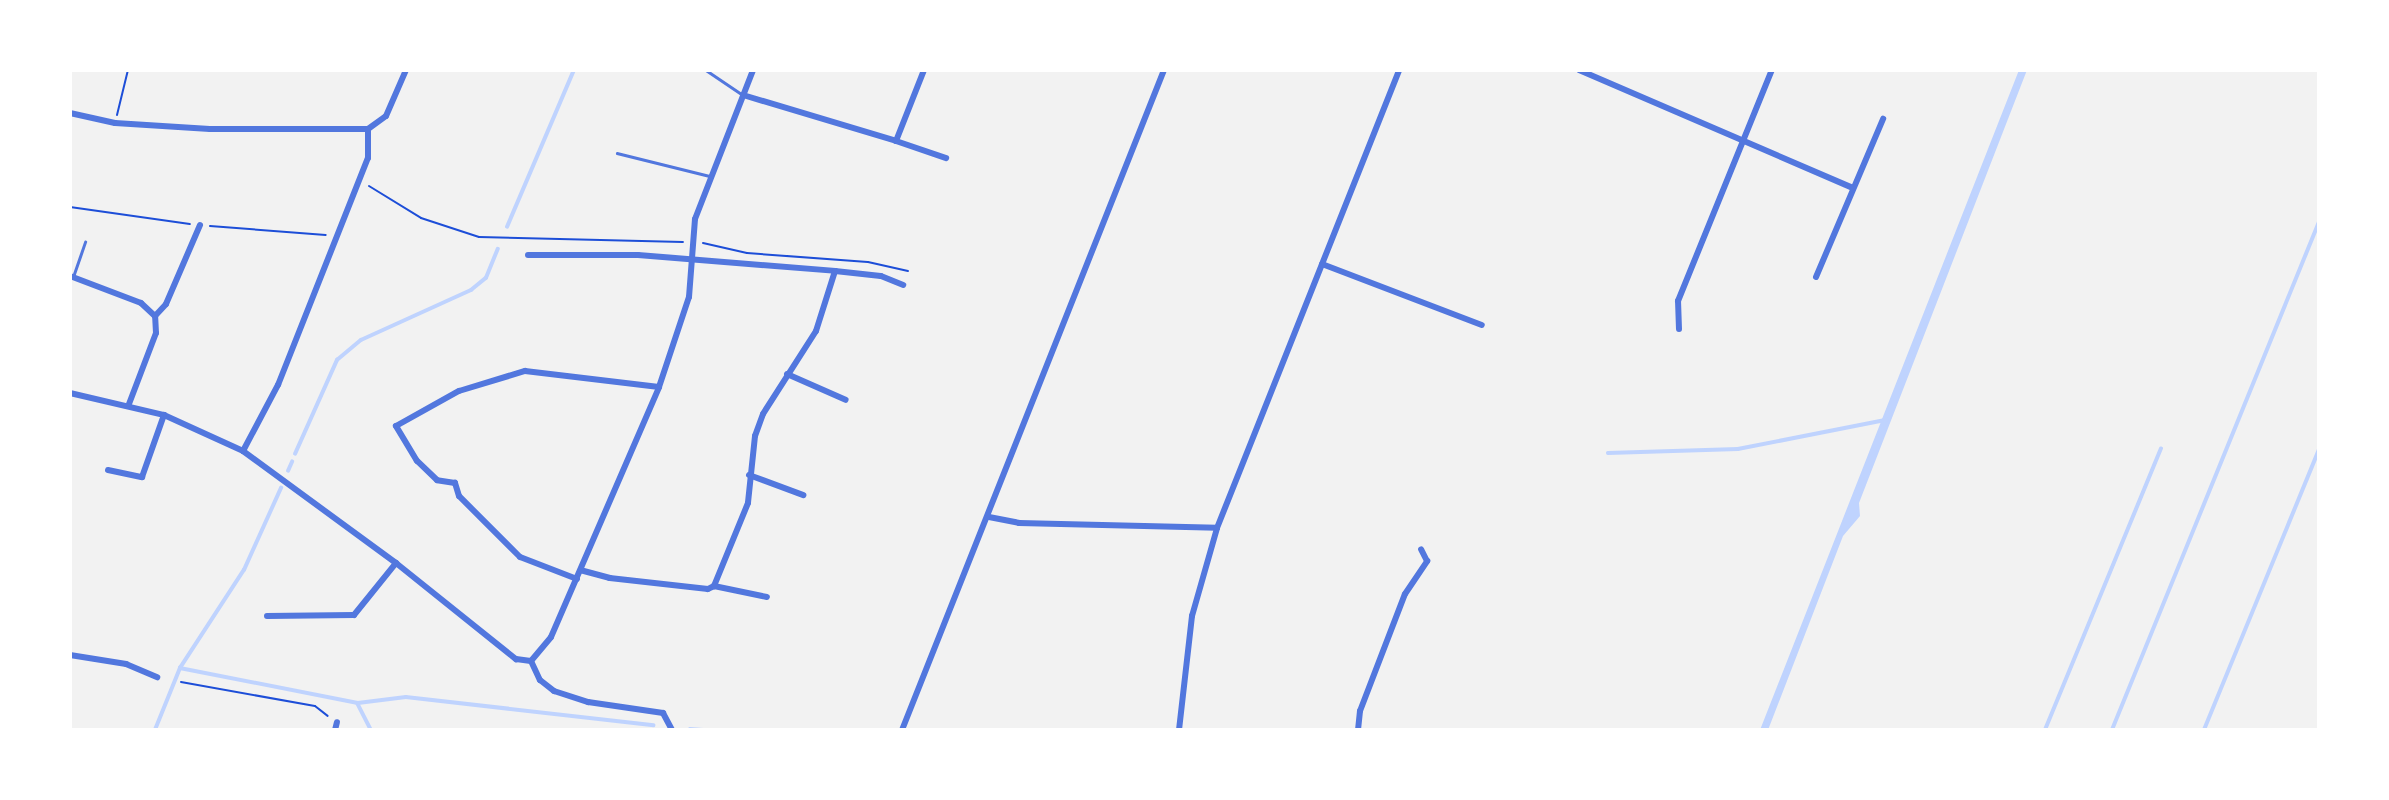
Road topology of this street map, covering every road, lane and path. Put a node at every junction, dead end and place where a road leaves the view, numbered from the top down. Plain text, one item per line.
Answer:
1 (128, 70) edge
2 (406, 70) edge
3 (706, 70) edge
4 (753, 70) edge
5 (924, 70) edge
6 (1164, 70) edge
7 (1399, 70) edge
8 (1579, 70) edge
9 (1772, 70) edge
10 (743, 95) junction
11 (70, 113) edge
12 (1883, 119) dead end
13 (114, 123) junction
14 (368, 129) junction
15 (896, 141) junction
16 (1743, 141) junction
17 (617, 153) dead end
18 (946, 158) dead end
19 (710, 176) junction
20 (360, 179) junction
21 (1853, 188) junction
22 (200, 225) dead end
23 (85, 242) dead end
24 (690, 242) junction
25 (528, 255) dead end
26 (692, 259) junction
27 (1322, 264) junction
28 (835, 271) junction
29 (908, 271) dead end
30 (72, 277) edge
31 (1816, 277) dead end
32 (903, 285) dead end
33 (155, 316) junction
34 (1482, 325) dead end
35 (1679, 329) dead end
36 (788, 374) junction
37 (659, 387) junction
38 (70, 393) edge
39 (846, 400) dead end
40 (129, 404) junction
41 (164, 415) junction
42 (243, 450) junction
43 (108, 470) dead end
44 (750, 475) junction
45 (803, 495) dead end
46 (989, 517) junction
47 (1217, 528) junction
48 (1421, 549) dead end
49 (396, 563) junction
50 (581, 570) junction
51 (577, 579) junction
52 (714, 586) junction
53 (768, 597) dead end
54 (267, 616) dead end
55 (70, 655) edge
56 (531, 661) junction
57 (158, 677) dead end
58 (181, 682) dead end
59 (337, 722) joint
60 (335, 730) edge
61 (672, 730) edge
62 (902, 730) edge
63 (1179, 730) edge
64 (1358, 730) edge

1 - 13 path
2 - 14 street
3 - 10 lane
4 - 10 street
5 - 15 street
6 - 46 street
7 - 27 street
8 - 16 street
9 - 16 street
10 - 15 street
10 - 19 street
11 - 13 street
12 - 21 street
13 - 14 street
14 - 20 street
15 - 18 street
16 - 21 street
16 - 35 street
17 - 19 lane
19 - 24 street
20 - 24 path
20 - 42 street
21 - 31 street
22 - 33 street
23 - 30 lane
24 - 26 street
24 - 29 path
25 - 26 street
26 - 28 street
26 - 37 street
27 - 34 street
27 - 47 street
28 - 32 street
28 - 36 street
30 - 33 street
33 - 40 street
36 - 39 street
36 - 44 street
37 - 50 street
37 - 51 street
38 - 40 street
40 - 41 street
41 - 42 street
41 - 43 street
42 - 49 street
44 - 45 street
44 - 52 street
46 - 47 street
46 - 62 street
47 - 63 street
48 - 64 street
49 - 54 street
49 - 56 street
50 - 51 street
50 - 52 street
51 - 56 street
52 - 53 street
55 - 57 street
56 - 61 street
58 - 59 path
59 - 60 street

